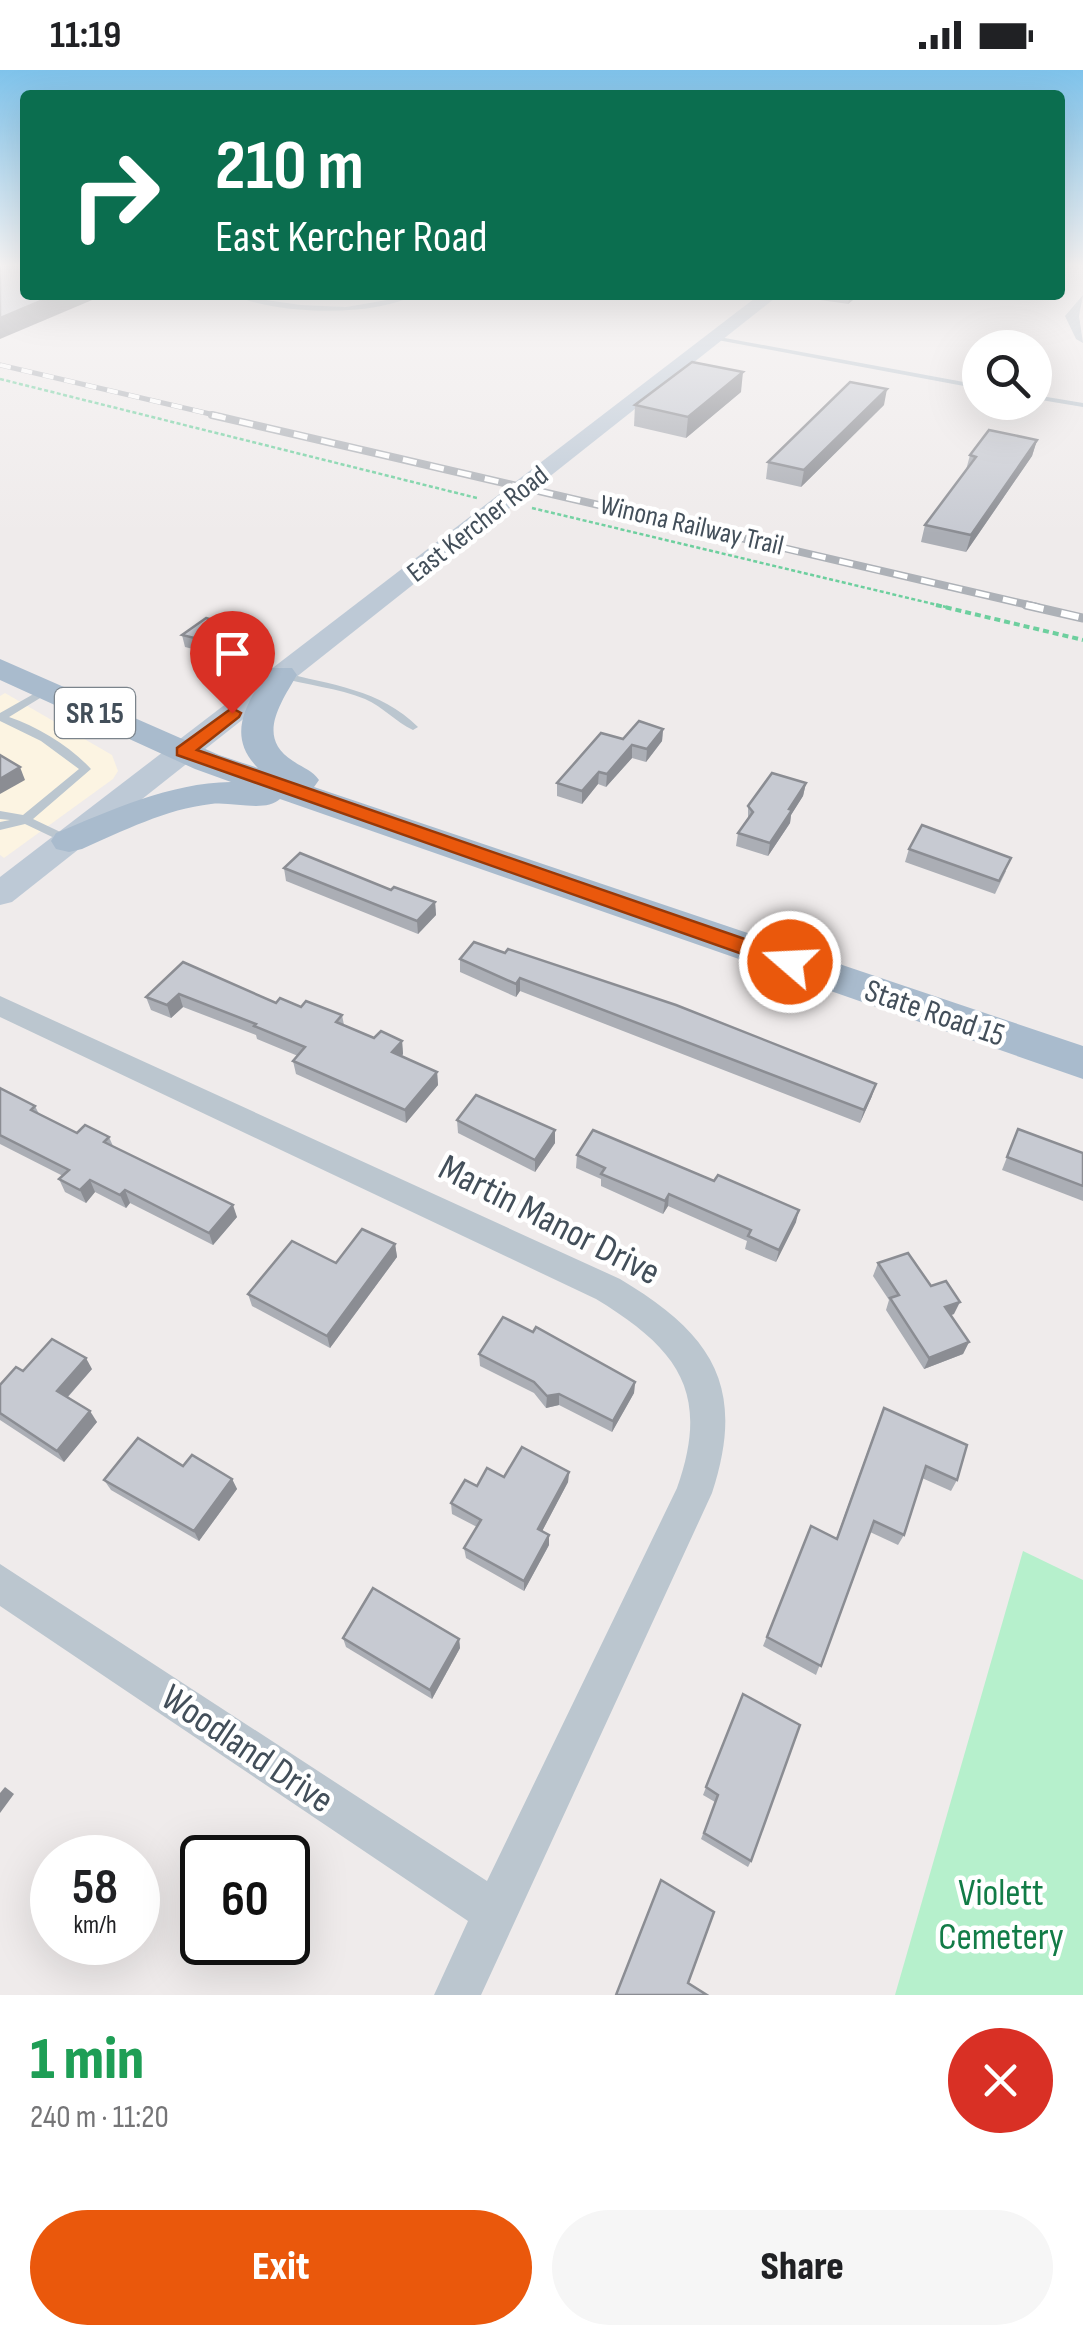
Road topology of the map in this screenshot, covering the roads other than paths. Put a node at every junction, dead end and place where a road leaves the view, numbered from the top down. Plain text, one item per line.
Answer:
1 (694, 354) edge
2 (802, 354) edge
3 (962, 383) edge
4 (1052, 400) edge
5 (1083, 406) edge
6 (0, 668) edge
7 (282, 675) junction
8 (46, 690) junction
9 (0, 718) edge
10 (412, 728) dead end
11 (184, 752) junction
12 (0, 815) edge
13 (25, 820) junction
14 (0, 826) edge
15 (406, 830) junction
16 (69, 841) junction
17 (0, 894) edge
18 (0, 1006) edge
19 (1083, 1063) edge
20 (0, 1583) edge
21 (496, 1913) junction
22 (457, 1995) edge

1 - 7 main road, East Kercher Road
2 - 3 lane
4 - 5 lane
6 - 8 main road, State Road 15 / SR 15
7 - 10 lane
7 - 11 main road, East Kercher Road
7 - 15 main road
8 - 9 lane
8 - 11 main road, State Road 15 / SR 15
9 - 13 lane
11 - 15 main road, State Road 15 / SR 15
11 - 16 main road, East Kercher Road
12 - 13 lane
13 - 14 lane
13 - 16 lane
15 - 16 main road
15 - 19 main road, State Road 15 / SR 15
16 - 17 main road, East Kercher Road
18 - 21 street, Martin Manor Drive
20 - 21 street, Woodland Drive
21 - 22 street, Martin Manor Drive

